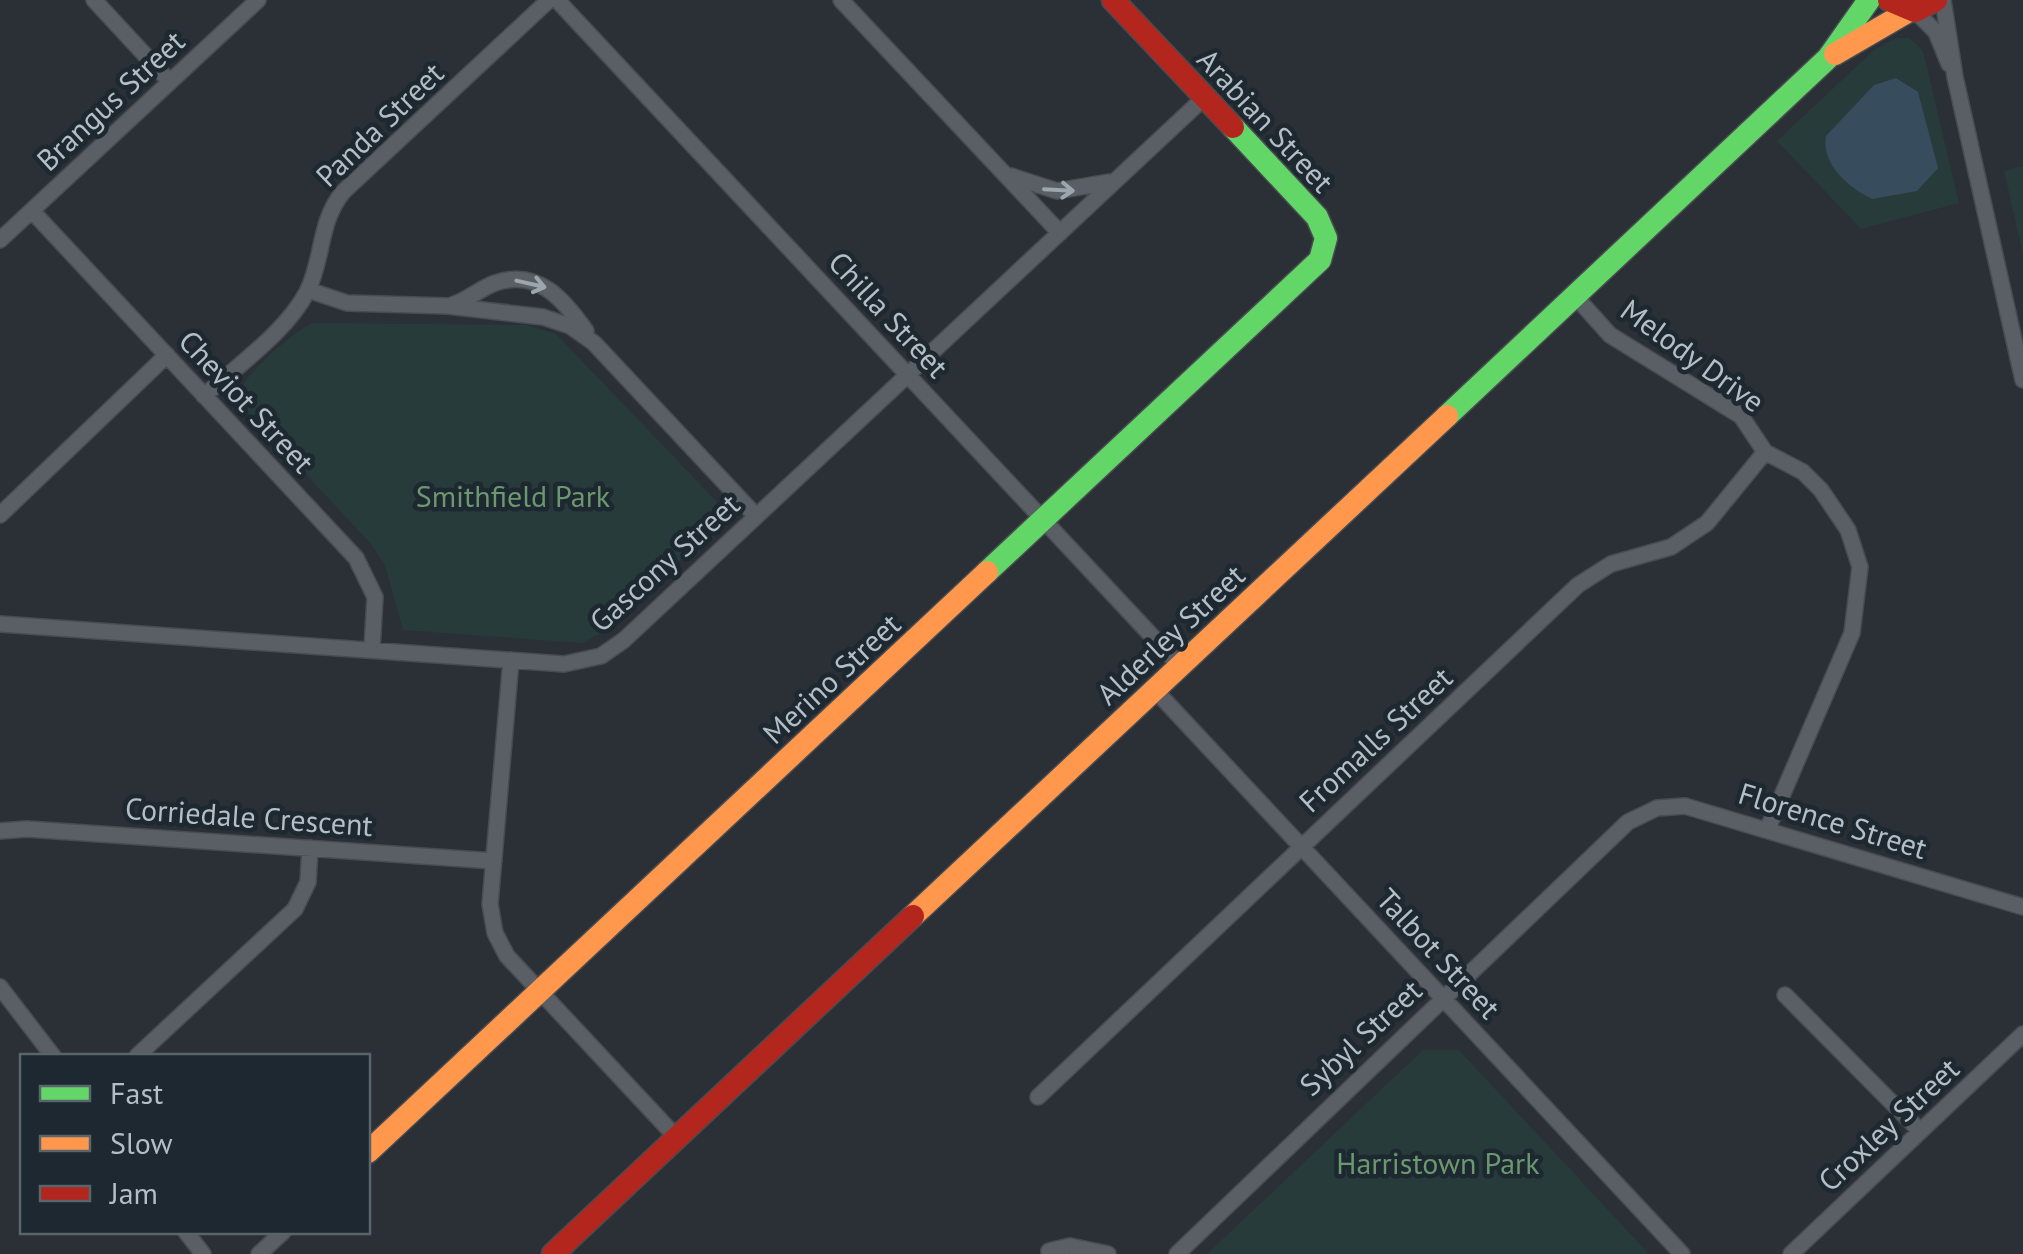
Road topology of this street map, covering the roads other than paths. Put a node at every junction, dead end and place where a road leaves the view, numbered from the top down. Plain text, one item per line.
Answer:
1 (94, 0) edge
2 (258, 0) edge
3 (548, 0) edge
4 (557, 0) edge
5 (841, 0) edge
6 (1113, 0) edge
7 (1869, 0) edge
8 (1944, 0) edge
9 (1912, 5) edge
10 (1828, 58) junction
11 (1955, 77) junction
12 (170, 82) junction
13 (1204, 97) junction
14 (1000, 169) junction
15 (1120, 176) junction
16 (32, 211) junction
17 (1060, 233) junction
18 (0, 240) edge
19 (1326, 242) joint
20 (308, 290) junction
21 (1575, 296) junction
22 (448, 306) junction
23 (594, 343) junction
24 (167, 356) junction
25 (908, 375) junction
26 (2023, 380) edge
27 (204, 396) junction
28 (1765, 452) junction
29 (0, 515) edge
30 (756, 516) junction
31 (1043, 520) junction
32 (0, 624) edge
33 (372, 649) junction
34 (512, 660) junction
35 (1180, 666) junction
36 (1154, 690) junction
37 (1628, 822) joint
38 (1768, 828) junction
39 (0, 832) edge
40 (1302, 846) junction
41 (310, 848) junction
42 (494, 861) junction
43 (2023, 907) edge
44 (0, 987) edge
45 (539, 992) junction
46 (1785, 995) dead end
47 (1442, 997) junction
48 (2023, 1034) edge
49 (51, 1054) edge
50 (138, 1054) edge
51 (1038, 1097) dead end
52 (1920, 1132) junction
53 (677, 1138) junction
54 (370, 1150) edge
55 (188, 1234) edge
56 (281, 1234) edge
57 (1048, 1251) dead end
58 (203, 1254) edge
59 (259, 1254) edge
60 (553, 1254) edge
61 (1108, 1254) edge
62 (1176, 1254) edge
63 (1682, 1254) edge
64 (1791, 1254) edge

1 - 12 street
2 - 12 street, Brangus Street
3 - 20 street, Panda Street
4 - 25 street, Chilla Street
5 - 14 street
6 - 13 street, Arabian Street
7 - 10 street, Alderley Street
8 - 11 street
9 - 10 street, Alderley Street
9 - 11 street
10 - 21 street, Alderley Street
11 - 26 street
12 - 16 street, Brangus Street
13 - 15 street, Gascony Street
13 - 19 street, Arabian Street
14 -> 15 street
14 - 17 street
15 - 17 street, Gascony Street
16 - 18 street, Brangus Street
16 - 24 street, Cheviot Street
17 - 25 street, Gascony Street
19 - 31 street, Merino Street
20 - 22 street
20 - 27 street, Panda Street
21 - 28 street, Melody Drive
21 - 35 street, Alderley Street
22 - 23 street
22 -> 23 street
23 - 30 street
24 - 27 street, Cheviot Street
24 - 29 street
25 - 30 street, Gascony Street
25 - 31 street, Chilla Street
27 - 33 street, Cheviot Street
28 - 38 street, Melody Drive
28 - 40 street, Fromalls Street
30 - 34 street, Gascony Street
31 - 35 street, Chilla Street
31 - 45 street, Merino Street
32 - 33 street, Gascony Street
33 - 34 street, Gascony Street
34 - 42 street
35 - 36 street, Alderley Street
36 - 40 street, Talbot Street
36 - 53 street, Alderley Street
37 - 38 street, Florence Street
37 - 47 street, Sybyl Street
38 - 43 street, Florence Street
39 - 41 street, Corriedale Crescent
40 - 47 street, Talbot Street
40 - 51 street, Fromalls Street
41 - 42 street, Corriedale Crescent
41 - 50 street
42 - 45 street
44 - 49 street
45 - 53 street
45 - 54 street, Merino Street
46 - 52 street
47 - 62 street, Sybyl Street
47 - 63 street, Talbot Street
48 - 52 street, Croxley Street
52 - 64 street, Croxley Street
53 - 60 street, Alderley Street
55 - 58 street
56 - 59 street
57 - 61 street

